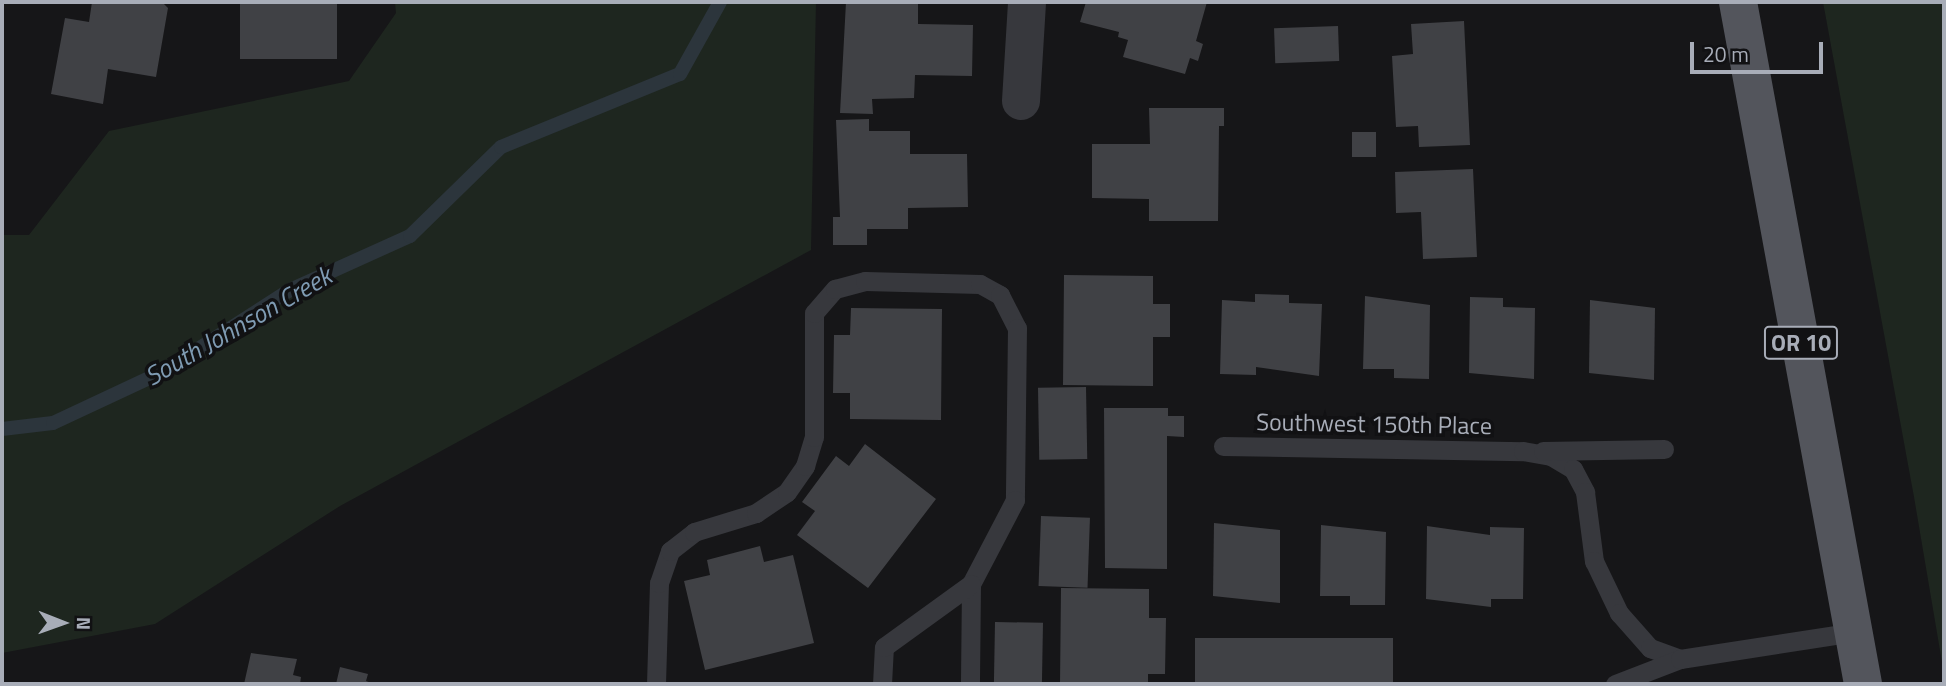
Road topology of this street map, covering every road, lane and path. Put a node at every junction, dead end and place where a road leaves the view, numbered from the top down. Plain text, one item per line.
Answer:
1 (1027, 2) edge
2 (1738, 2) edge
3 (1021, 101) dead end
4 (1223, 446) dead end
5 (1664, 449) dead end
6 (1523, 451) junction
7 (971, 584) junction
8 (1854, 632) junction
9 (1680, 659) junction
10 (656, 684) edge
11 (882, 684) edge
12 (970, 684) edge
13 (1615, 684) edge
14 (1863, 684) edge

1 - 3 street
2 - 8 main road, OR 10
4 - 6 lane, Southwest 150th Place
5 - 6 lane, Southwest 150th Place
6 - 9 lane, Southwest 150th Place
7 - 10 lane
7 - 11 lane
7 - 12 lane
8 - 9 lane
8 - 14 main road, OR 10
9 - 13 lane

